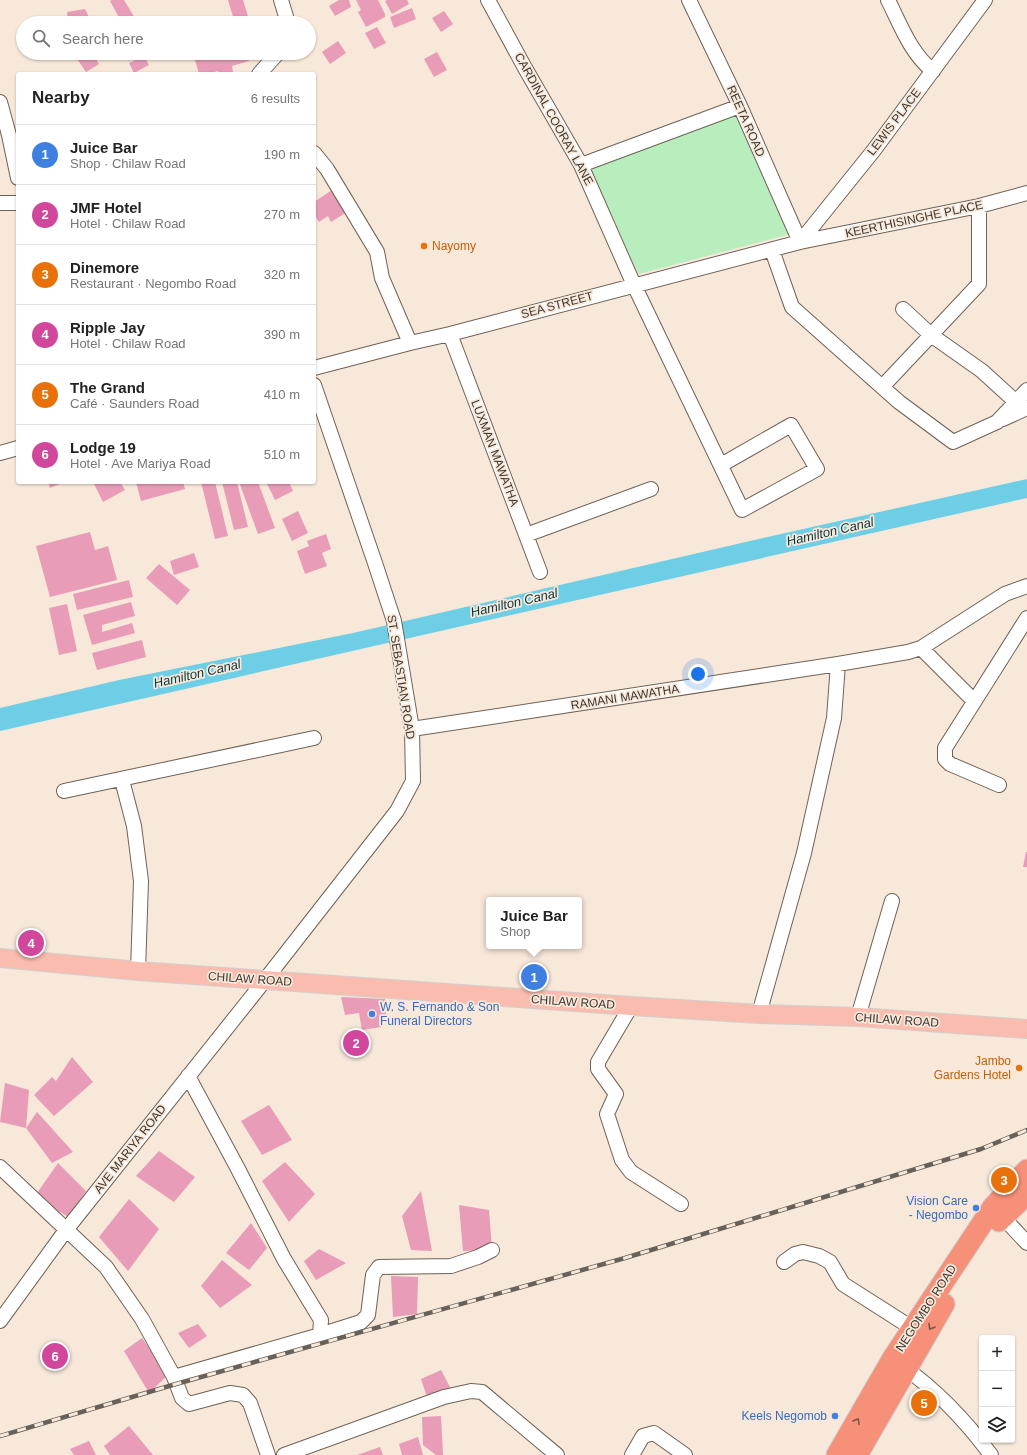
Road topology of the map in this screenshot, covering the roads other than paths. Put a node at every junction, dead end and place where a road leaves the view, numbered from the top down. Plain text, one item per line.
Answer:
1 (281, 0) edge
2 (488, 0) edge
3 (689, 0) edge
4 (888, 0) edge
5 (985, 0) edge
6 (286, 16) edge
7 (272, 60) edge
8 (933, 71) junction
9 (261, 72) edge
10 (0, 102) edge
11 (740, 106) junction
12 (316, 155) edge
13 (581, 165) junction
14 (16, 167) edge
15 (1027, 193) edge
16 (0, 203) edge
17 (16, 203) edge
18 (979, 206) junction
19 (800, 242) junction
20 (772, 250) junction
21 (634, 285) junction
22 (903, 309) dead end
23 (450, 334) junction
24 (931, 335) junction
25 (410, 343) junction
26 (316, 367) edge
27 (882, 387) junction
28 (316, 390) edge
29 (1027, 390) edge
30 (1021, 405) edge
31 (16, 449) edge
32 (0, 453) edge
33 (721, 465) junction
34 (651, 489) dead end
35 (526, 535) junction
36 (540, 572) dead end
37 (1027, 586) edge
38 (1027, 618) edge
39 (921, 648) junction
40 (838, 664) junction
41 (974, 701) junction
42 (412, 729) junction
43 (314, 738) dead end
44 (122, 780) junction
45 (999, 785) dead end
46 (64, 791) dead end
47 (892, 901) dead end
48 (0, 958) edge
49 (138, 970) junction
50 (265, 980) junction
51 (630, 1006) junction
52 (759, 1014) junction
53 (858, 1017) junction
54 (1027, 1029) edge
55 (188, 1076) junction
56 (0, 1167) edge
57 (1027, 1170) edge
58 (1027, 1194) edge
59 (681, 1204) dead end
60 (998, 1212) junction
61 (66, 1230) junction
62 (1027, 1242) edge
63 (492, 1250) dead end
64 (784, 1262) dead end
65 (5, 1304) edge
66 (0, 1321) edge
67 (912, 1328) junction
68 (320, 1335) junction
69 (900, 1364) junction
70 (174, 1377) junction
71 (268, 1455) edge
72 (284, 1455) edge
73 (557, 1455) edge
74 (632, 1455) edge
75 (685, 1455) edge
76 (838, 1455) edge
77 (857, 1455) edge
78 (991, 1455) edge

1 - 6 street
2 - 13 street, CARDINAL COORAY LANE
3 - 11 street, REETA ROAD
4 - 8 street
5 - 8 street, LEWIS PLACE
7 - 9 street
8 - 19 street, LEWIS PLACE
10 - 14 street
11 - 13 street
11 - 19 street, REETA ROAD
12 - 25 street
13 - 21 street, CARDINAL COORAY LANE
15 - 18 street, KEERTHISINGHE PLACE
16 - 17 street
18 - 19 street, KEERTHISINGHE PLACE
18 - 24 street
19 - 20 street, SEA STREET
20 - 21 street, SEA STREET
20 - 27 street
21 - 23 street, SEA STREET
21 - 33 street, CARDINAL COORAY LANE
22 - 24 street
23 - 25 street, SEA STREET
23 - 35 street, LUXMAN MAWATHA
24 - 27 street
24 - 30 street
25 - 26 street, SEA STREET
27 - 30 street
28 - 42 street, ST. SEBASTIAN ROAD
29 - 30 street
31 - 32 street
33 - 33 street, CARDINAL COORAY LANE
34 - 35 street
35 - 36 street, LUXMAN MAWATHA
37 - 39 street, RAMANI MAWATHA
38 - 41 street
39 - 40 street, RAMANI MAWATHA
39 - 41 street
40 - 42 street, RAMANI MAWATHA
40 - 52 street
41 - 45 street
42 - 50 street, ST. SEBASTIAN ROAD
43 - 44 street
44 - 46 street
44 - 49 street
47 - 53 street
48 - 49 main road, CHILAW ROAD
49 - 50 main road, CHILAW ROAD
50 - 51 main road, CHILAW ROAD
50 - 55 street, AVE MARIYA ROAD
51 - 52 main road, CHILAW ROAD
51 - 59 street
52 - 53 main road, CHILAW ROAD
53 - 54 main road, CHILAW ROAD
55 - 61 street, AVE MARIYA ROAD
55 - 68 street
56 - 61 street
57 - 60 highway, NEGOMBO ROAD
58 - 60 highway, NEGOMBO ROAD
60 - 62 street
60 - 67 highway, NEGOMBO ROAD
60 -> 69 highway, NEGOMBO ROAD
61 - 65 street, AVE MARIYA ROAD
61 - 70 street
63 - 68 street
64 - 67 street
65 - 66 street, AVE MARIYA ROAD
67 - 69 highway, NEGOMBO ROAD
68 - 70 street
76 -> 69 highway, NEGOMBO ROAD
69 - 77 highway, NEGOMBO ROAD
69 - 78 street
70 - 71 street
72 - 73 street
74 - 75 street

